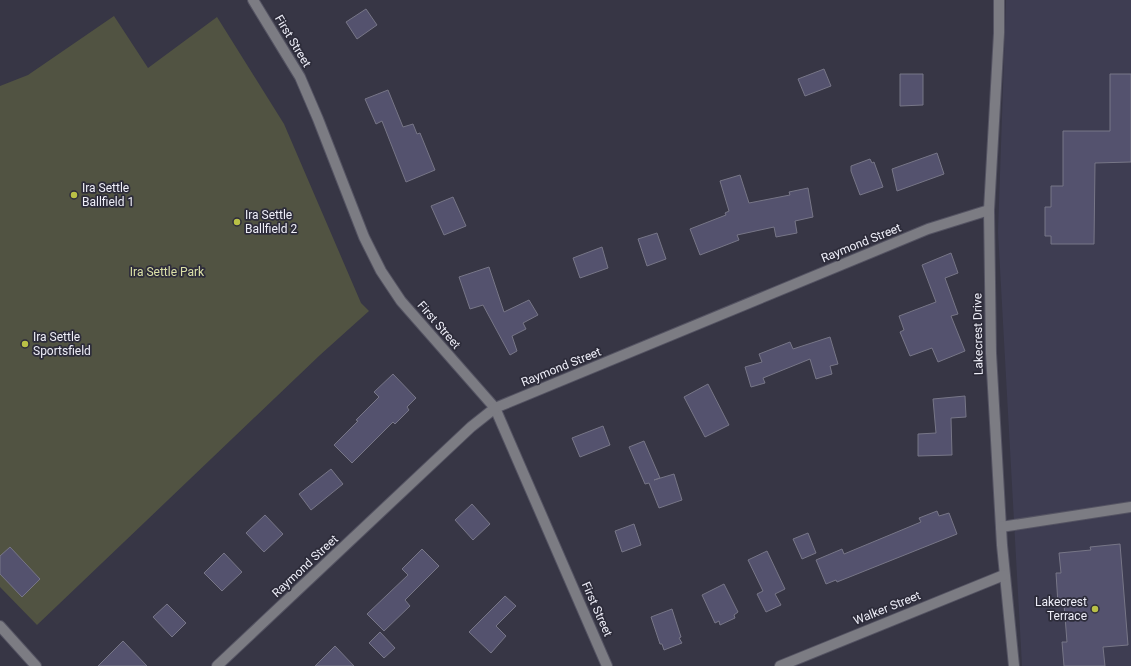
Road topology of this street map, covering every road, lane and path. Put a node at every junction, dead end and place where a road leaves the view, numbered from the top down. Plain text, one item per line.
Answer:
1 (253, 0) edge
2 (999, 0) edge
3 (989, 210) junction
4 (495, 408) junction
5 (1131, 507) edge
6 (1001, 527) junction
7 (1004, 575) junction
8 (0, 626) edge
9 (36, 666) edge
10 (218, 666) edge
11 (607, 666) edge
12 (780, 666) edge
13 (1014, 666) edge

1 - 4 street, First Street
2 - 3 street, Lakecrest Drive
3 - 4 street, Raymond Street
3 - 6 street, Lakecrest Drive
4 - 10 street, Raymond Street
4 - 11 street, First Street
5 - 6 street
6 - 7 street, Lakecrest Drive
7 - 12 street, Walker Street
7 - 13 street, Lakecrest Drive
8 - 9 street

